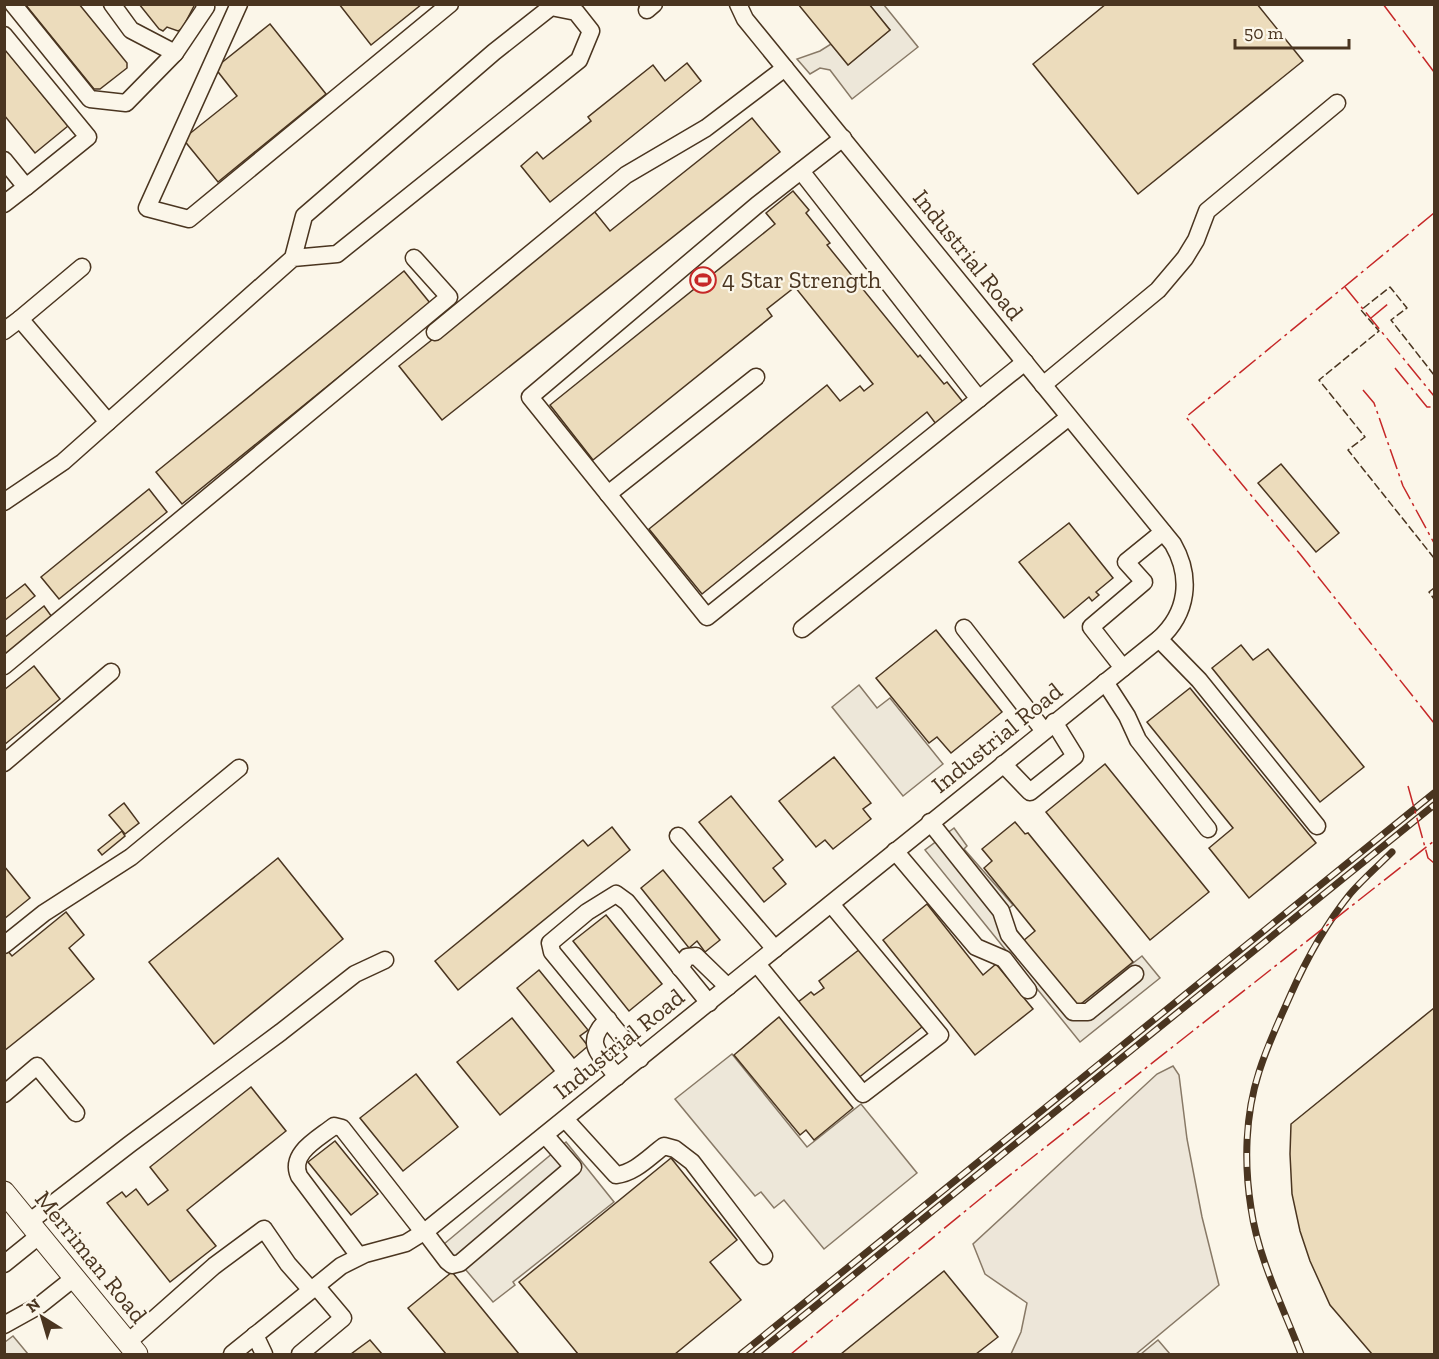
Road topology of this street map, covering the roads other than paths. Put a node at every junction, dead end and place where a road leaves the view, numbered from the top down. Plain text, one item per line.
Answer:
1 (14, 4) edge
2 (112, 4) edge
3 (204, 4) edge
4 (239, 4) edge
5 (450, 4) edge
6 (738, 4) edge
7 (4, 35) edge
8 (175, 53) junction
9 (785, 68) junction
10 (1337, 103) dead end
11 (843, 138) junction
12 (4, 160) edge
13 (801, 171) junction
14 (26, 187) junction
15 (4, 204) edge
16 (293, 258) junction
17 (414, 258) dead end
18 (82, 267) dead end
19 (20, 319) junction
20 (4, 331) edge
21 (435, 332) dead end
22 (1025, 362) junction
23 (756, 377) dead end
24 (1043, 386) junction
25 (979, 399) junction
26 (1069, 417) junction
27 (108, 422) junction
28 (608, 494) junction
29 (4, 502) edge
30 (1163, 532) junction
31 (964, 628) dead end
32 (802, 629) dead end
33 (1159, 639) junction
34 (4, 666) edge
35 (1123, 668) junction
36 (111, 672) dead end
37 (1105, 682) junction
38 (1049, 726) junction
39 (4, 763) edge
40 (1003, 764) junction
41 (239, 768) dead end
42 (930, 822) junction
43 (1317, 826) dead end
44 (1208, 829) dead end
45 (678, 836) dead end
46 (895, 851) junction
47 (831, 904) junction
48 (4, 945) edge
49 (775, 949) junction
50 (385, 960) dead end
51 (757, 964) junction
52 (680, 968) junction
53 (1135, 974) dead end
54 (728, 987) junction
55 (1028, 990) dead end
56 (709, 1003) junction
57 (608, 1019) junction
58 (640, 1059) junction
59 (617, 1077) junction
60 (4, 1094) edge
61 (76, 1113) dead end
62 (565, 1119) junction
63 (545, 1135) junction
64 (4, 1191) edge
65 (35, 1229) junction
66 (424, 1232) junction
67 (359, 1256) junction
68 (764, 1256) dead end
69 (4, 1264) edge
70 (74, 1278) junction
71 (313, 1288) junction
72 (4, 1325) edge
73 (255, 1335) junction
74 (132, 1349) edge
75 (232, 1354) edge
76 (264, 1354) edge
77 (300, 1354) edge

1 - 8 street
2 - 8 street
3 - 8 street
4 - 5 street
6 - 9 street, Industrial Road
7 - 14 street
9 - 11 street, Industrial Road
9 - 21 street
10 - 24 street
11 - 13 street
11 - 22 street, Industrial Road
12 - 14 street
13 - 25 street
13 - 28 street
14 - 15 street
16 - 16 street
16 - 27 street
17 - 34 street
18 - 19 street
19 - 20 street
19 - 27 street
22 - 24 street, Industrial Road
22 - 25 street
23 - 28 street
24 - 26 street, Industrial Road
25 - 28 street
26 - 30 street, Industrial Road
26 - 32 street
27 - 29 street
30 - 33 street, Industrial Road
30 - 35 street
31 - 38 street
33 - 35 street, Industrial Road
33 - 43 street
35 - 37 street, Industrial Road
36 - 39 street
37 - 38 street, Industrial Road
37 - 44 street
38 - 40 street, Industrial Road
38 - 40 street
40 - 42 street, Industrial Road
41 - 48 street
42 - 46 street, Industrial Road
42 - 53 street
45 - 49 street
46 - 47 street, Industrial Road
46 - 55 street
47 - 49 street, Industrial Road
47 - 51 street
49 - 51 street, Industrial Road
50 - 65 street
51 - 54 street, Industrial Road
52 - 54 street
52 - 56 street
52 - 57 street
54 - 56 street, Industrial Road
56 - 58 street, Industrial Road
57 - 58 street
57 - 59 street
58 - 59 street, Industrial Road
59 - 62 street, Industrial Road
60 - 61 street
62 - 63 street, Industrial Road
62 - 68 street
63 - 66 street, Industrial Road
63 - 66 street
64 - 65 main road, Merriman Road
65 - 69 street
65 - 70 main road, Merriman Road
66 - 67 street, Industrial Road
66 - 67 street
67 - 71 street, Industrial Road
70 - 72 street
70 - 74 main road, Merriman Road
71 - 73 street, Industrial Road
71 - 74 street
71 - 77 street
73 - 75 street, Industrial Road
73 - 76 street

